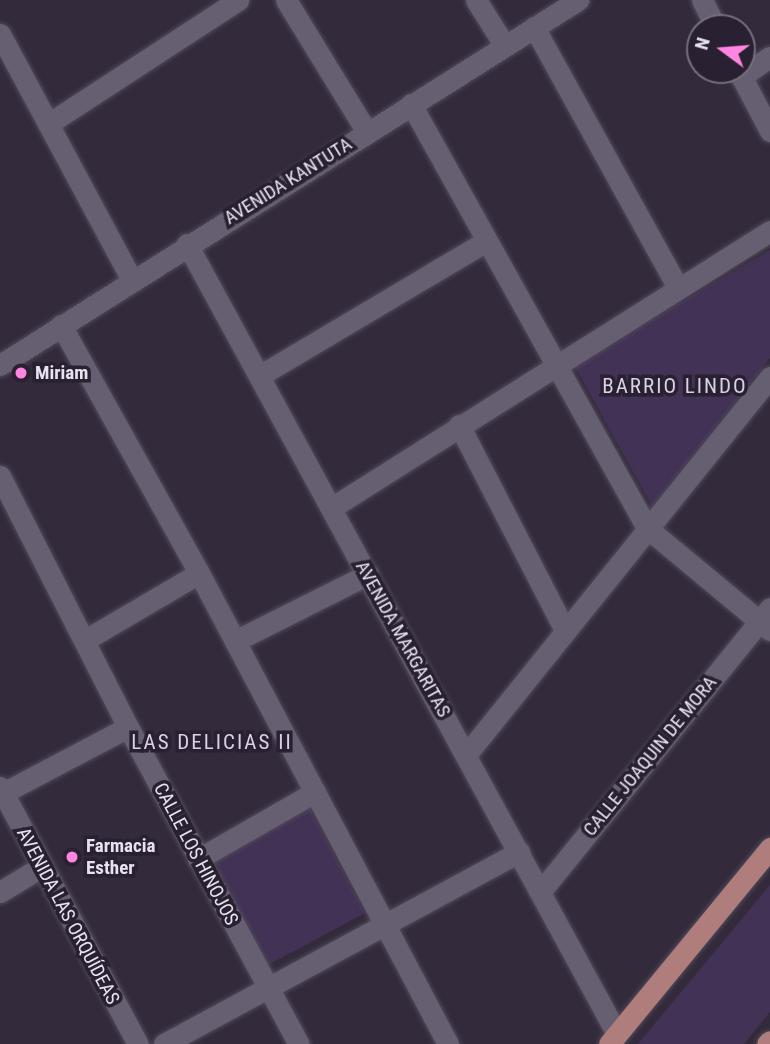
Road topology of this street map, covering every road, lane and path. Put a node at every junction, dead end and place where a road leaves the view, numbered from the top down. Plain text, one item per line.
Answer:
1 (239, 0) edge
2 (286, 0) edge
3 (476, 0) edge
4 (578, 0) edge
5 (534, 27) junction
6 (0, 34) edge
7 (505, 46) junction
8 (745, 84) edge
9 (411, 104) junction
10 (48, 124) junction
11 (770, 131) edge
12 (367, 132) junction
13 (770, 231) edge
14 (485, 242) junction
15 (187, 244) junction
16 (131, 278) junction
17 (678, 288) junction
18 (61, 325) junction
19 (1, 360) edge
20 (555, 364) junction
21 (259, 376) junction
22 (770, 377) edge
23 (459, 425) junction
24 (0, 476) edge
25 (331, 508) junction
26 (647, 528) junction
27 (198, 573) junction
28 (368, 574) junction
29 (766, 620) edge
30 (565, 630) junction
31 (85, 640) junction
32 (235, 641) junction
33 (128, 727) junction
34 (466, 755) junction
35 (2, 790) edge
36 (315, 792) junction
37 (770, 848) edge
38 (519, 852) junction
39 (198, 859) junction
40 (41, 867) junction
41 (541, 891) junction
42 (0, 892) edge
43 (382, 925) junction
44 (268, 989) junction
45 (613, 1039) edge
46 (138, 1044) edge
47 (164, 1044) edge
48 (299, 1044) edge
49 (448, 1044) edge

1 - 10 street
2 - 12 street
3 - 7 street
4 - 5 street, AVENIDA KANTUTA
5 - 7 street, AVENIDA KANTUTA
5 - 17 street
6 - 10 street
7 - 9 street, AVENIDA KANTUTA
8 - 11 street
9 - 12 street, AVENIDA KANTUTA
9 - 14 street
10 - 16 street
12 - 15 street, AVENIDA KANTUTA
13 - 17 street
14 - 20 street
14 - 21 street
15 - 16 street, AVENIDA KANTUTA
15 - 21 street, AVENIDA MARGARITAS
16 - 18 street, AVENIDA KANTUTA
17 - 20 street
18 - 19 street, AVENIDA KANTUTA
18 - 27 street
20 - 23 street
20 - 26 street
21 - 25 street, AVENIDA MARGARITAS
22 - 26 street
23 - 25 street
23 - 30 street
24 - 31 street, CALLE LOS HINOJOS
25 - 28 street, AVENIDA MARGARITAS
26 - 29 street
26 - 30 street
27 - 31 street
27 - 32 street
28 - 32 street
28 - 34 street, AVENIDA MARGARITAS
29 - 41 street, CALLE JOAQUIN DE MORA
30 - 34 street
31 - 33 street, CALLE LOS HINOJOS
32 - 36 street
33 - 35 street
33 - 39 street, CALLE LOS HINOJOS
34 - 38 street, AVENIDA MARGARITAS
35 - 40 street, AVENIDA LAS ORQUÍDEAS
36 - 39 street
36 - 43 street
37 - 45 main road
38 - 41 street, AVENIDA MARGARITAS
38 - 43 street
39 - 44 street, CALLE LOS HINOJOS
40 - 42 street
40 - 46 street, AVENIDA LAS ORQUÍDEAS
41 - 45 street, AVENIDA MARGARITAS
43 - 44 street
43 - 49 street
44 - 47 street
44 - 48 street, CALLE LOS HINOJOS

